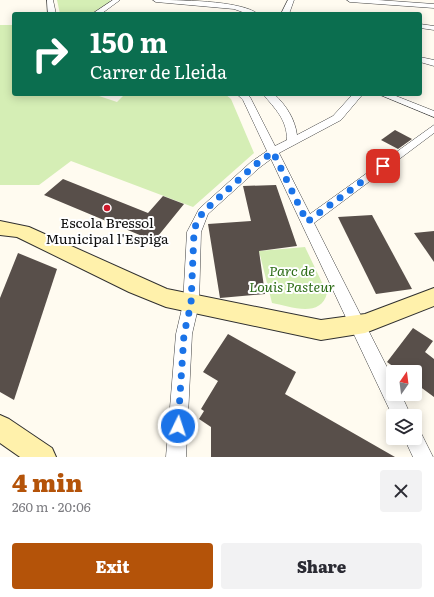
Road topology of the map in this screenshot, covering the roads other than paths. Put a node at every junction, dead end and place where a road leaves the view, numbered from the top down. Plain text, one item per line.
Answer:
1 (50, 0) edge
2 (117, 0) edge
3 (156, 0) edge
4 (291, 0) edge
5 (350, 0) edge
6 (402, 2) edge
7 (236, 3) edge
8 (434, 6) edge
9 (52, 12) edge
10 (99, 12) edge
11 (251, 12) edge
12 (286, 12) edge
13 (405, 12) edge
14 (422, 26) edge
15 (434, 28) edge
16 (422, 60) edge
17 (434, 63) edge
18 (244, 96) edge
19 (270, 96) edge
20 (356, 96) edge
21 (388, 96) edge
22 (434, 114) edge
23 (434, 128) edge
24 (292, 141) junction
25 (273, 152) junction
26 (307, 222) junction
27 (0, 228) edge
28 (434, 297) edge
29 (191, 304) junction
30 (358, 326) junction
31 (399, 409) edge
32 (0, 428) edge
33 (417, 445) edge
34 (43, 457) edge
35 (176, 457) edge
36 (423, 457) edge

1 - 9 street
2 - 10 street
3 - 7 street
4 - 12 street
5 - 6 street
6 - 8 street
6 - 13 street
7 - 11 street
14 - 15 street
16 - 17 street
18 - 25 street
19 - 24 street
20 - 24 street
21 - 22 street
23 - 26 street
24 - 25 street
25 - 26 street
25 - 29 street
26 - 30 street
27 - 29 street
28 - 30 street
29 - 30 street
29 - 35 street
30 - 31 street
32 - 34 street
33 - 36 street

